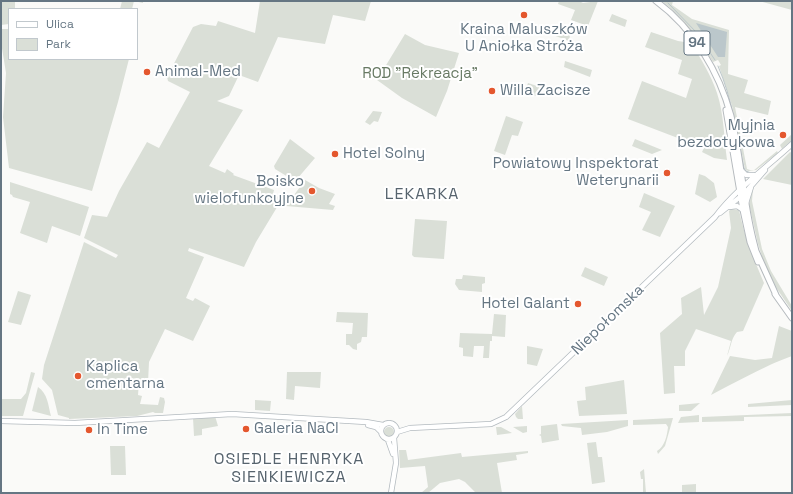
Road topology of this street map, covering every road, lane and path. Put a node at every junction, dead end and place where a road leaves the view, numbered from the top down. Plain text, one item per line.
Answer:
1 (656, 1) edge
2 (723, 95) junction
3 (792, 144) edge
4 (773, 162) junction
5 (740, 169) junction
6 (757, 174) junction
7 (752, 185) junction
8 (741, 188) junction
9 (742, 195) junction
10 (746, 205) junction
11 (727, 208) junction
12 (743, 210) junction
13 (715, 216) junction
14 (776, 295) junction
15 (792, 318) edge
16 (1, 421) edge
17 (357, 422) junction
18 (383, 425) junction
19 (396, 429) junction
20 (380, 431) junction
21 (394, 438) junction
22 (388, 440) junction
23 (394, 470) junction
24 (391, 493) edge

1 - 2 main road, 94
2 - 5 main road, 94
2 - 8 main road, 94
3 - 4 main road, Niepołomska
4 - 6 main road, Niepołomska
4 - 7 main road, Niepołomska
5 - 6 main road
5 - 8 main road, 94
6 - 8 main road, Niepołomska
7 - 9 main road, Niepołomska
7 - 10 main road
8 - 9 main road, 94
8 - 13 main road, Niepołomska
9 - 10 main road, 94
9 - 11 main road, Niepołomska
9 - 12 main road, 94
10 - 14 main road, 94
11 - 12 main road
11 - 13 main road, Niepołomska
12 - 14 main road, 94
13 - 19 main road, Niepołomska
14 - 15 main road, 94
16 - 17 main road
17 - 18 main road
17 - 20 main road
18 - 19 main road
18 - 20 main road
19 - 21 main road
20 - 22 main road
21 - 22 main road
21 - 23 main road
22 - 23 main road
23 - 24 main road

